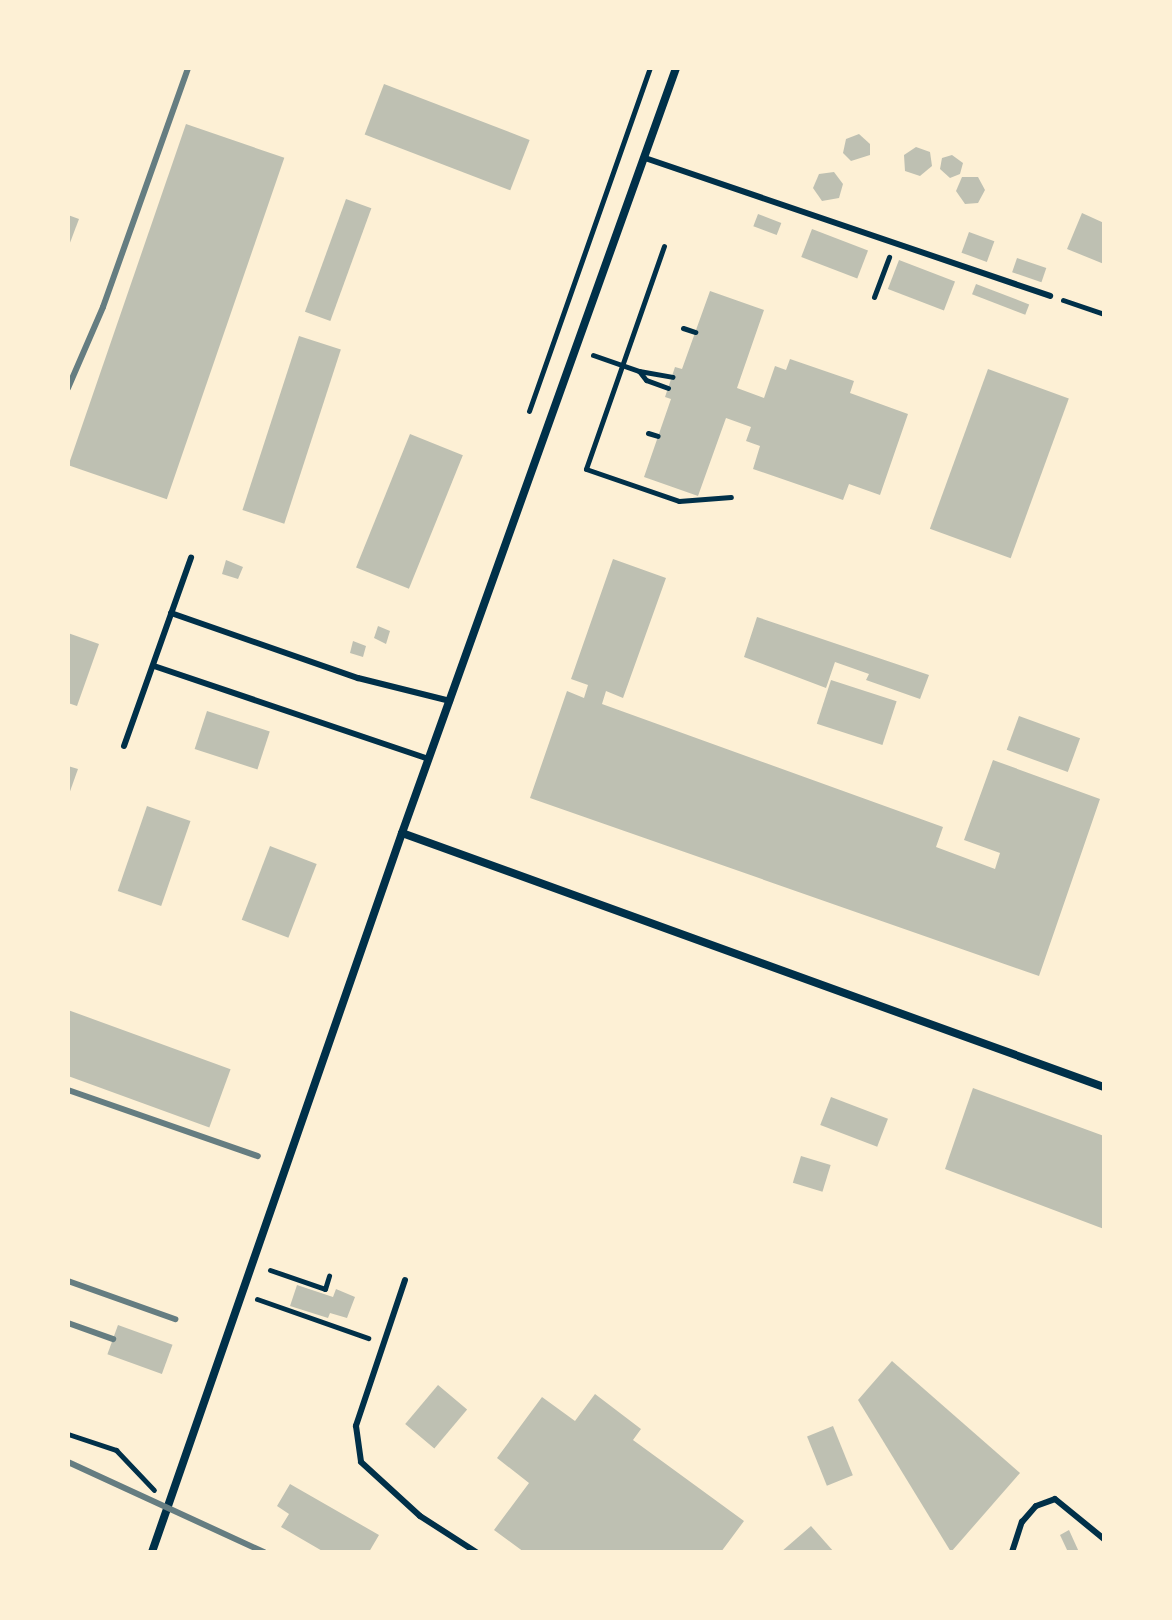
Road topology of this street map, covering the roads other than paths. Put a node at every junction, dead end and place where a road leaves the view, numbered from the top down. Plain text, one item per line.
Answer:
1 (676, 68) edge
2 (645, 158) junction
3 (1050, 296) road end
4 (191, 558) dead end
5 (171, 613) junction
6 (154, 666) junction
7 (450, 701) junction
8 (124, 746) dead end
9 (429, 759) junction
10 (402, 833) junction
11 (1104, 1087) edge
12 (405, 1280) dead end
13 (1104, 1539) edge
14 (152, 1552) edge
15 (476, 1552) edge
16 (1012, 1552) edge

1 - 2 street
2 - 3 lane
2 - 7 street
4 - 5 lane
5 - 6 lane
5 - 7 lane
6 - 8 lane
6 - 9 lane
7 - 9 street
9 - 10 street
10 - 11 street
10 - 14 street
12 - 15 lane
13 - 16 lane

